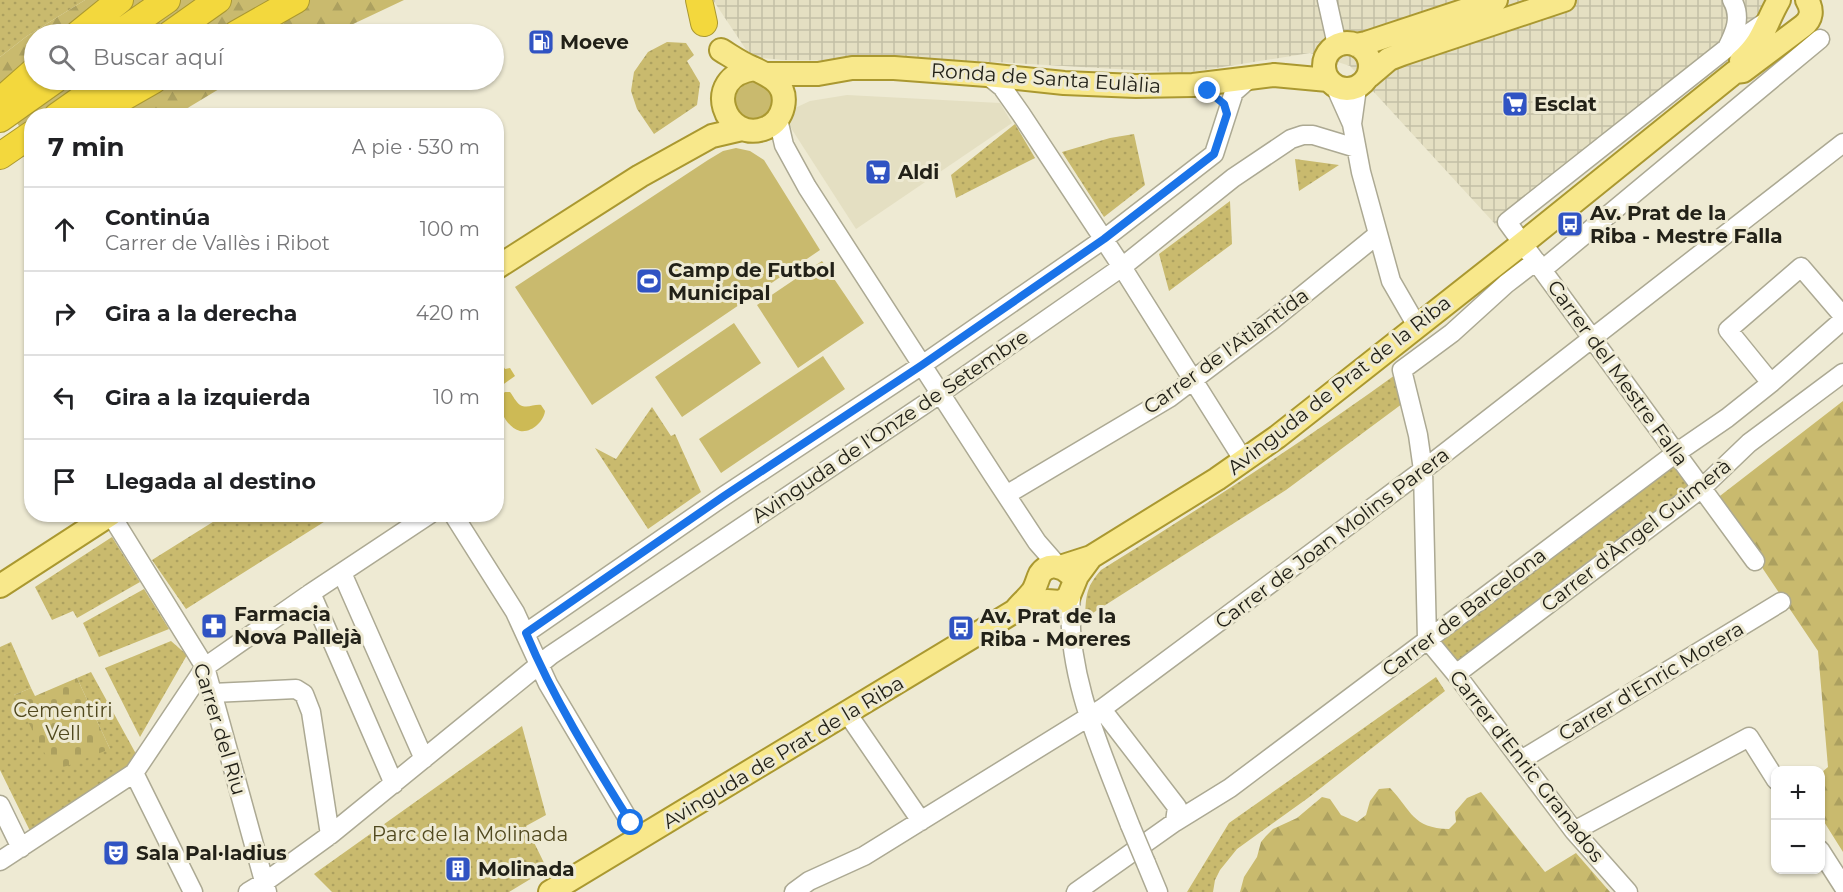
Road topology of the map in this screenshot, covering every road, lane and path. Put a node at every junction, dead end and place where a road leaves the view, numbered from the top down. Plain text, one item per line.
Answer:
1 (120, 0) edge
2 (167, 0) edge
3 (218, 0) edge
4 (296, 0) edge
5 (688, 0) edge
6 (1327, 0) edge
7 (1496, 0) edge
8 (1564, 0) edge
9 (1732, 0) edge
10 (1814, 4) edge
11 (702, 11) edge
12 (1777, 14) edge
13 (90, 24) edge
14 (132, 24) edge
15 (184, 24) edge
16 (254, 24) edge
17 (1820, 39) dead end
18 (1341, 47) junction
19 (1727, 48) junction
20 (721, 50) junction
21 (761, 72) junction
22 (818, 74) junction
23 (987, 75) junction
24 (1274, 75) junction
25 (1250, 78) junction
26 (1026, 79) junction
27 (24, 80) edge
28 (1347, 83) junction
29 (1193, 85) junction
30 (42, 90) edge
31 (94, 90) edge
32 (136, 90) edge
33 (724, 91) junction
34 (1011, 99) junction
35 (0, 101) edge
36 (68, 108) edge
37 (105, 108) edge
38 (781, 110) junction
39 (1227, 114) junction
40 (0, 119) edge
41 (750, 129) junction
42 (24, 140) edge
43 (1843, 143) edge
44 (24, 148) edge
45 (1356, 148) junction
46 (1214, 154) junction
47 (0, 158) edge
48 (790, 159) junction
49 (640, 176) junction
50 (1233, 178) junction
51 (1377, 235) junction
52 (1104, 239) junction
53 (1534, 258) junction
54 (504, 263) edge
55 (1122, 267) junction
56 (1843, 318) edge
57 (1417, 326) junction
58 (1592, 339) junction
59 (922, 365) junction
60 (1843, 373) edge
61 (1192, 381) junction
62 (1771, 383) junction
63 (940, 394) junction
64 (1676, 453) junction
65 (1244, 460) junction
66 (1423, 470) junction
67 (1702, 488) junction
68 (1006, 495) junction
69 (100, 522) edge
70 (115, 522) edge
71 (418, 522) edge
72 (458, 522) edge
73 (1755, 561) dead end
74 (342, 573) junction
75 (1055, 584) junction
76 (0, 586) edge
77 (311, 593) junction
78 (1781, 602) dead end
79 (526, 633) junction
80 (1427, 639) junction
81 (539, 664) junction
82 (205, 667) junction
83 (1456, 674) junction
84 (212, 693) junction
85 (1096, 712) junction
86 (847, 713) junction
87 (424, 759) junction
88 (1521, 760) junction
89 (1771, 772) edge
90 (134, 773) junction
91 (394, 784) junction
92 (0, 806) edge
93 (921, 821) junction
94 (1175, 822) junction
95 (1574, 831) junction
96 (330, 835) junction
97 (640, 839) junction
98 (21, 848) junction
99 (1825, 857) edge
100 (0, 861) edge
101 (578, 885) edge
102 (1843, 886) edge
103 (266, 887) edge
104 (813, 887) edge
105 (193, 892) edge
106 (248, 892) edge
107 (550, 892) edge
108 (794, 892) edge
109 (1076, 892) edge
110 (1158, 892) edge
111 (1628, 892) edge

1 - 13 highway
2 - 14 highway
3 - 15 highway
4 - 16 highway
5 - 11 main road
6 - 18 street
7 - 18 main road, Ronda de Santa Eulàlia
8 - 28 main road
9 - 19 street
10 - 12 main road, Avinguda de Prat de la Riba
11 - 20 main road
12 - 19 street
12 - 53 main road, Avinguda de Prat de la Riba
17 - 53 street, Avinguda de Prat de la Riba
18 - 24 main road, Ronda de Santa Eulàlia
18 - 28 main road
18 - 28 main road
19 - 53 street
20 - 21 main road
20 - 33 main road
21 - 22 main road, Ronda de Santa Eulàlia
21 - 33 main road
21 - 38 main road
22 - 23 main road, Ronda de Santa Eulàlia
22 - 38 main road
23 - 26 main road, Ronda de Santa Eulàlia
23 - 34 street
24 - 25 main road, Ronda de Santa Eulàlia
24 - 28 main road, Ronda de Santa Eulàlia
25 - 29 main road, Ronda de Santa Eulàlia
25 - 39 street
26 - 29 main road, Ronda de Santa Eulàlia
26 - 34 street
27 - 35 highway
28 - 45 street
29 - 39 street
30 - 40 highway
31 - 36 highway
32 - 37 highway
33 - 41 main road
33 - 49 main road
34 - 52 street
38 - 41 main road
38 - 48 street
39 - 46 street
41 - 48 street
41 - 49 main road
42 - 47 highway
43 - 58 street, Carrer de Joan Molins Parera
44 - 47 highway
45 - 50 street, Avinguda de l'Onze de Setembre
45 - 51 street
46 - 50 street
46 - 52 street, Avinguda de l'Onze de Setembre
48 - 59 street
49 - 54 main road
50 - 55 street, Avinguda de l'Onze de Setembre
51 - 57 street
51 - 61 street, Carrer de l'Atlàntida
52 - 55 street
52 - 59 street, Avinguda de l'Onze de Setembre
53 - 57 main road, Avinguda de Prat de la Riba
53 - 58 street, Carrer del Mestre Falla
53 - 66 street
55 - 61 street
55 - 63 street, Avinguda de l'Onze de Setembre
56 - 62 street, Carrer de Barcelona
56 - 62 street
57 - 65 main road, Avinguda de Prat de la Riba
58 - 64 street, Carrer del Mestre Falla
58 - 66 street, Carrer de Joan Molins Parera
59 - 63 street
59 - 79 street, Avinguda de l'Onze de Setembre
60 - 67 street, Carrer d'Àngel Guimerà
61 - 65 street
61 - 68 street, Carrer de l'Atlàntida
62 - 64 street, Carrer de Barcelona
63 - 68 street
63 - 81 street, Avinguda de l'Onze de Setembre
64 - 67 street, Carrer del Mestre Falla
64 - 80 street, Carrer de Barcelona
65 - 75 main road, Avinguda de Prat de la Riba
66 - 80 street
66 - 85 street, Carrer de Joan Molins Parera
67 - 73 street, Carrer del Mestre Falla
67 - 83 street, Carrer d'Àngel Guimerà
68 - 75 street
69 - 76 main road
70 - 82 street, Carrer del Riu
71 - 74 street
72 - 79 street
74 - 77 street
74 - 87 street
75 - 85 street
75 - 86 main road, Avinguda de Prat de la Riba
77 - 82 street
77 - 91 street
78 - 88 street, Carrer d'Enric Morera
79 - 81 street
80 - 83 street, Carrer d'Enric Granados
80 - 94 street, Carrer de Barcelona
81 - 87 street, Avinguda de l'Onze de Setembre
81 - 97 street
82 - 84 street, Carrer del Riu
82 - 90 street
83 - 88 street, Carrer d'Enric Granados
84 - 96 street
84 - 103 street, Carrer del Riu
85 - 93 street, Carrer de Joan Molins Parera
85 - 94 street
85 - 110 street, bridge
86 - 93 street
86 - 97 main road, Avinguda de Prat de la Riba
87 - 91 street, Avinguda de l'Onze de Setembre
88 - 95 street, Carrer d'Enric Granados
89 - 95 street
90 - 98 street
90 - 105 street
91 - 96 street, Avinguda de l'Onze de Setembre
92 - 98 street
93 - 104 street, Carrer de Joan Molins Parera
94 - 109 street, Carrer de Barcelona
95 - 111 street, Carrer d'Enric Granados
96 - 103 street, Avinguda de l'Onze de Setembre
97 - 101 main road, Avinguda de Prat de la Riba
98 - 100 street
99 - 102 street
101 - 107 main road, Avinguda de Prat de la Riba
103 - 106 street, Avinguda de l'Onze de Setembre
104 - 108 street, Carrer de Joan Molins Parera

